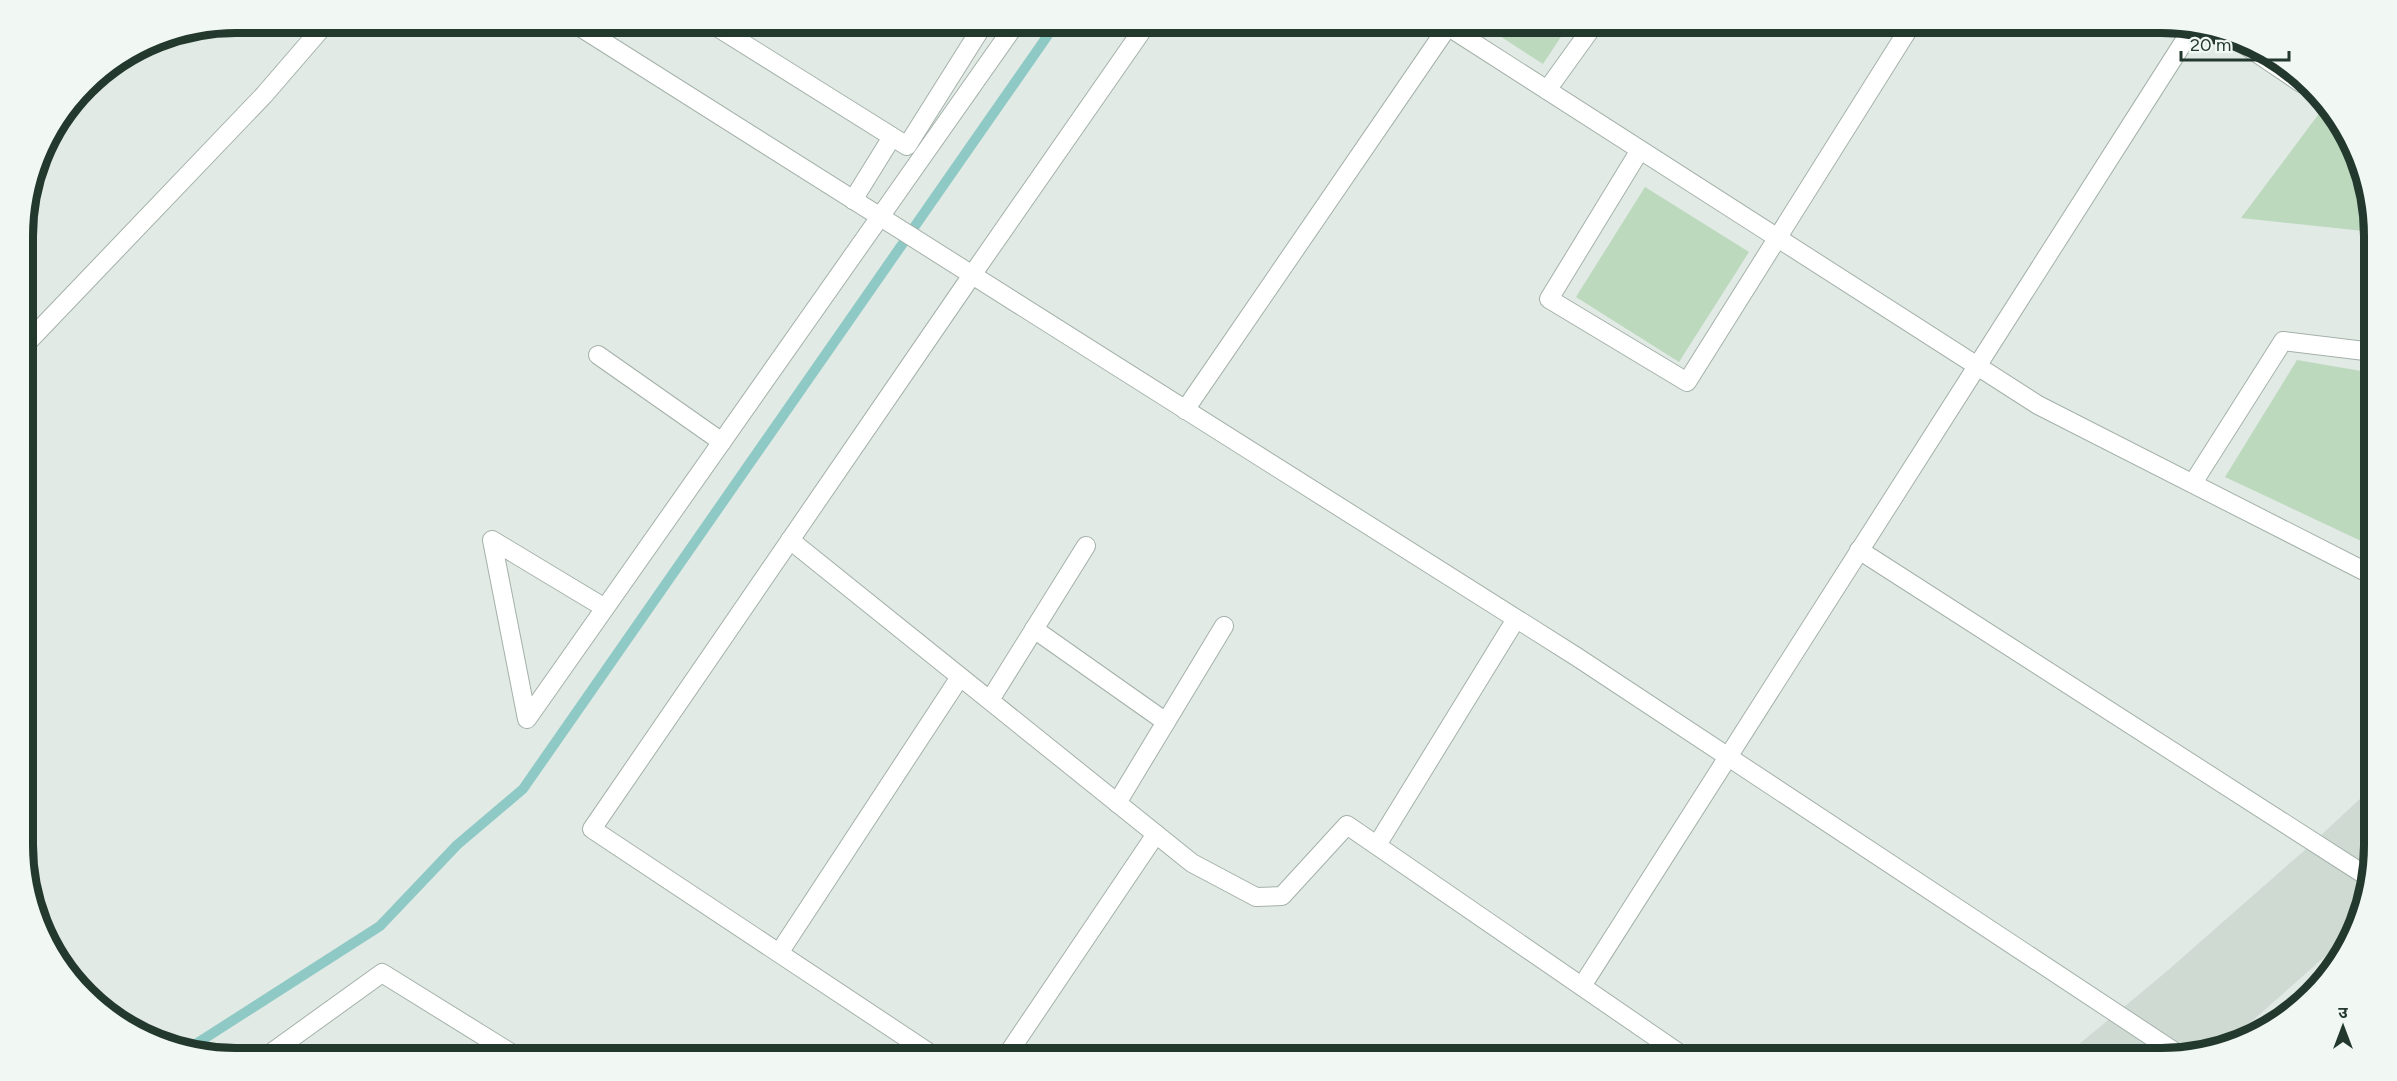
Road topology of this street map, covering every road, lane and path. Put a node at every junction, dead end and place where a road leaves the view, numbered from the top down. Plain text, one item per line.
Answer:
1 (318, 33) edge
2 (589, 33) edge
3 (727, 33) edge
4 (978, 33) edge
5 (1010, 33) edge
6 (1140, 33) edge
7 (1441, 33) edge
8 (1461, 33) edge
9 (1588, 33) edge
10 (1906, 33) edge
11 (2188, 35) edge
12 (1547, 90) junction
13 (892, 137) junction
14 (1640, 150) junction
15 (853, 200) junction
16 (887, 221) junction
17 (1776, 237) junction
18 (972, 275) junction
19 (33, 337) edge
20 (2364, 351) edge
21 (598, 355) dead end
22 (1977, 365) junction
23 (1185, 410) junction
24 (722, 442) junction
25 (2193, 483) junction
26 (790, 540) junction
27 (1086, 546) dead end
28 (1859, 550) junction
29 (2364, 571) edge
30 (605, 608) junction
31 (1516, 619) junction
32 (1224, 626) dead end
33 (1034, 629) junction
34 (960, 677) junction
35 (990, 700) junction
36 (1166, 722) junction
37 (1727, 756) junction
38 (1118, 803) junction
39 (1156, 834) junction
40 (1377, 846) junction
41 (2362, 873) edge
42 (779, 953) junction
43 (1582, 987) junction
44 (279, 1048) edge
45 (503, 1048) edge
46 (922, 1048) edge
47 (1012, 1048) edge
48 (1671, 1048) edge
49 (2169, 1048) edge

1 - 19 street
2 - 15 street
3 - 13 street
4 - 13 street
5 - 16 street
6 - 18 street
7 - 23 street
8 - 12 street
9 - 12 street
10 - 17 street
11 - 22 street
12 - 14 street
13 - 15 street
14 - 17 street
14 - 17 street
15 - 16 street
16 - 18 street
16 - 24 street
17 - 22 street
18 - 23 street
18 - 26 street
20 - 25 street
21 - 24 street
22 - 25 street
22 - 28 street
23 - 31 street
24 - 30 street
25 - 29 street
26 - 34 street
26 - 42 street
27 - 33 street
28 - 37 street
28 - 41 street
30 - 30 street
31 - 37 street
31 - 40 street
32 - 36 street
33 - 35 street
33 - 36 street
34 - 35 street
34 - 42 street
35 - 38 street
36 - 38 street
37 - 43 street
37 - 49 street
38 - 39 street
39 - 40 street
39 - 47 street
40 - 43 street
42 - 46 street
43 - 48 street
44 - 45 street

